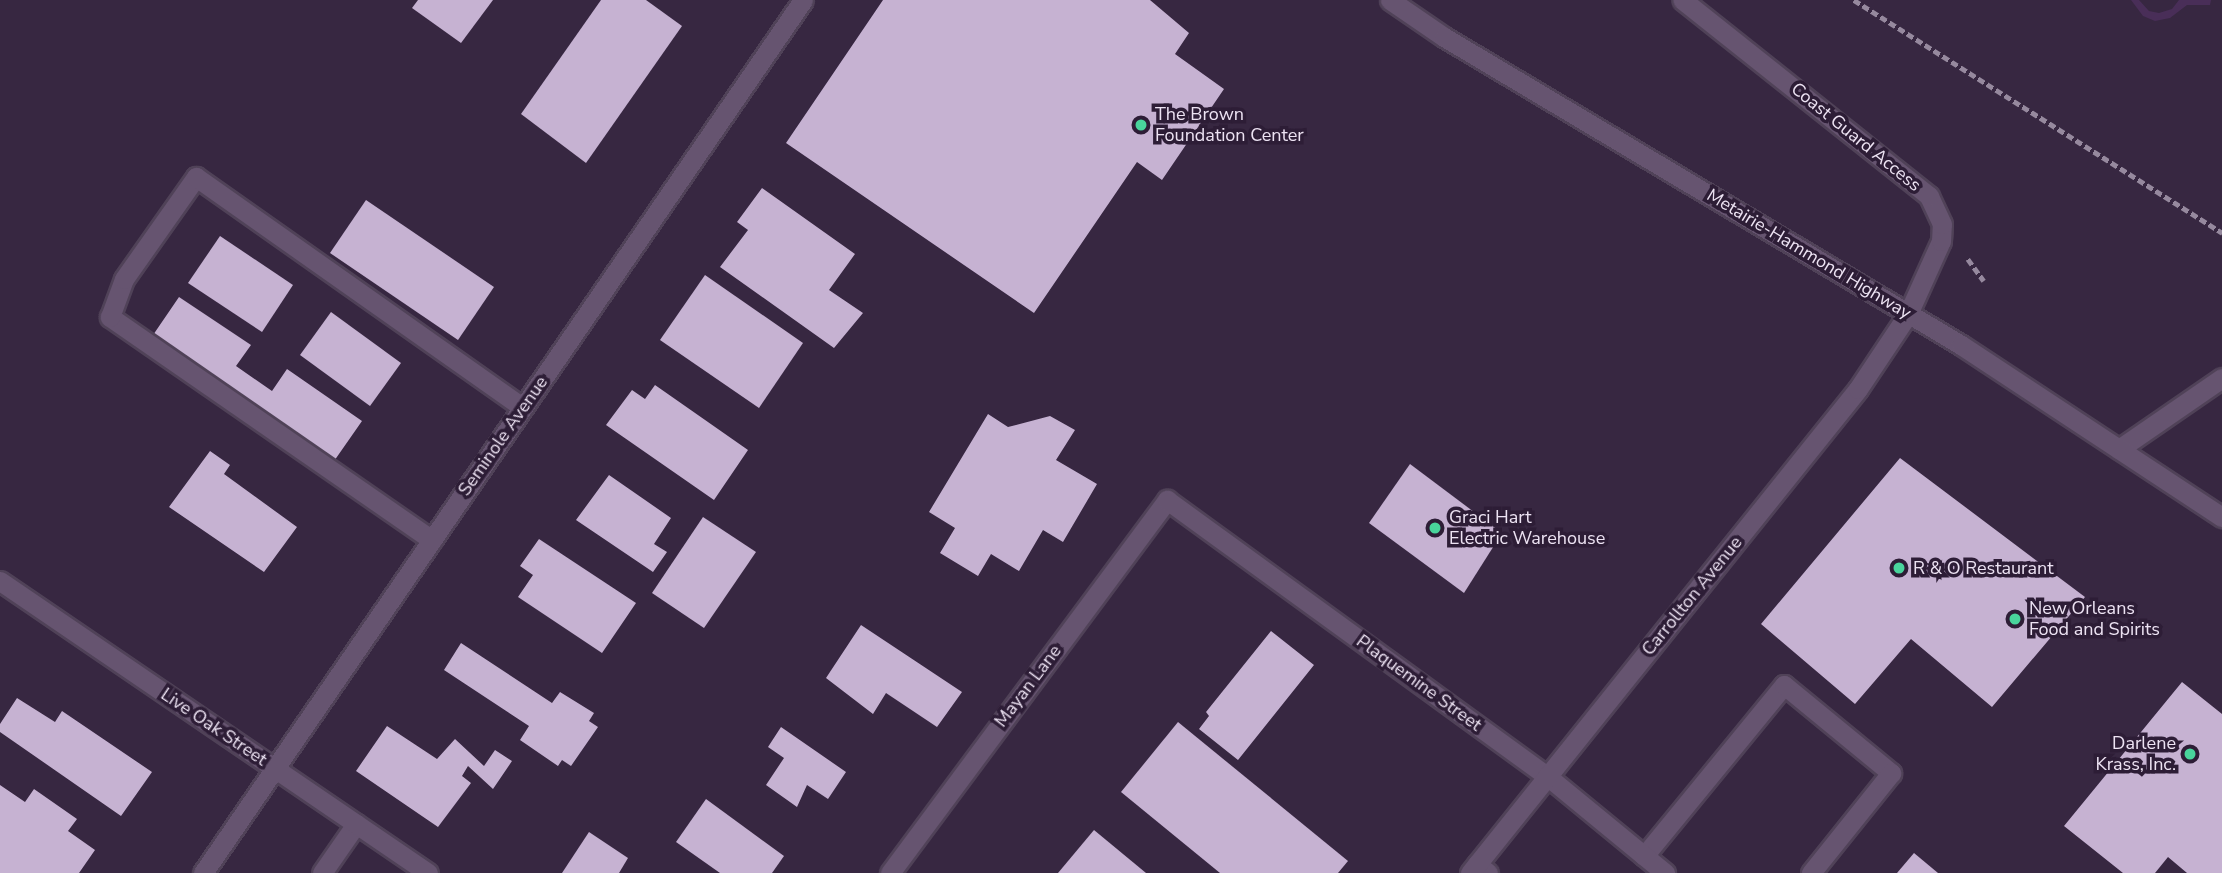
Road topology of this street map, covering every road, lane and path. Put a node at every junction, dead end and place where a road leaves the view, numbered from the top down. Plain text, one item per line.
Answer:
1 (803, 0) edge
2 (1390, 0) edge
3 (1683, 0) edge
4 (1854, 0) edge
5 (2222, 233) edge
6 (1908, 314) junction
7 (2222, 378) edge
8 (523, 408) junction
9 (2119, 449) junction
10 (1167, 500) joint
11 (2222, 517) edge
12 (432, 540) junction
13 (0, 581) edge
14 (274, 768) junction
15 (1547, 776) junction
16 (356, 824) junction
17 (1644, 856) junction
18 (1478, 870) edge
19 (203, 873) edge
20 (323, 873) edge
21 (428, 873) edge
22 (890, 873) edge
23 (1665, 873) edge
24 (1811, 873) edge

1 - 8 street, Seminole Avenue
2 - 6 street, Metairie-Hammond Highway
3 - 6 street, Coast Guard Access
4 - 5 path
6 - 9 street, Metairie-Hammond Highway
6 - 15 street, Carrollton Avenue
7 - 9 street
8 - 12 street, Seminole Avenue
8 - 12 street
9 - 11 street, Metairie-Hammond Highway
10 - 15 street, Plaquemine Street
10 - 22 street, Mayan Lane
12 - 14 street, Seminole Avenue
13 - 14 street, Live Oak Street
14 - 16 street, Live Oak Street
14 - 19 street, Seminole Avenue
15 - 17 street, Plaquemine Street
15 - 18 street, Carrollton Avenue
16 - 20 street
16 - 21 street, Live Oak Street
17 - 23 street, Plaquemine Street
17 - 24 street

